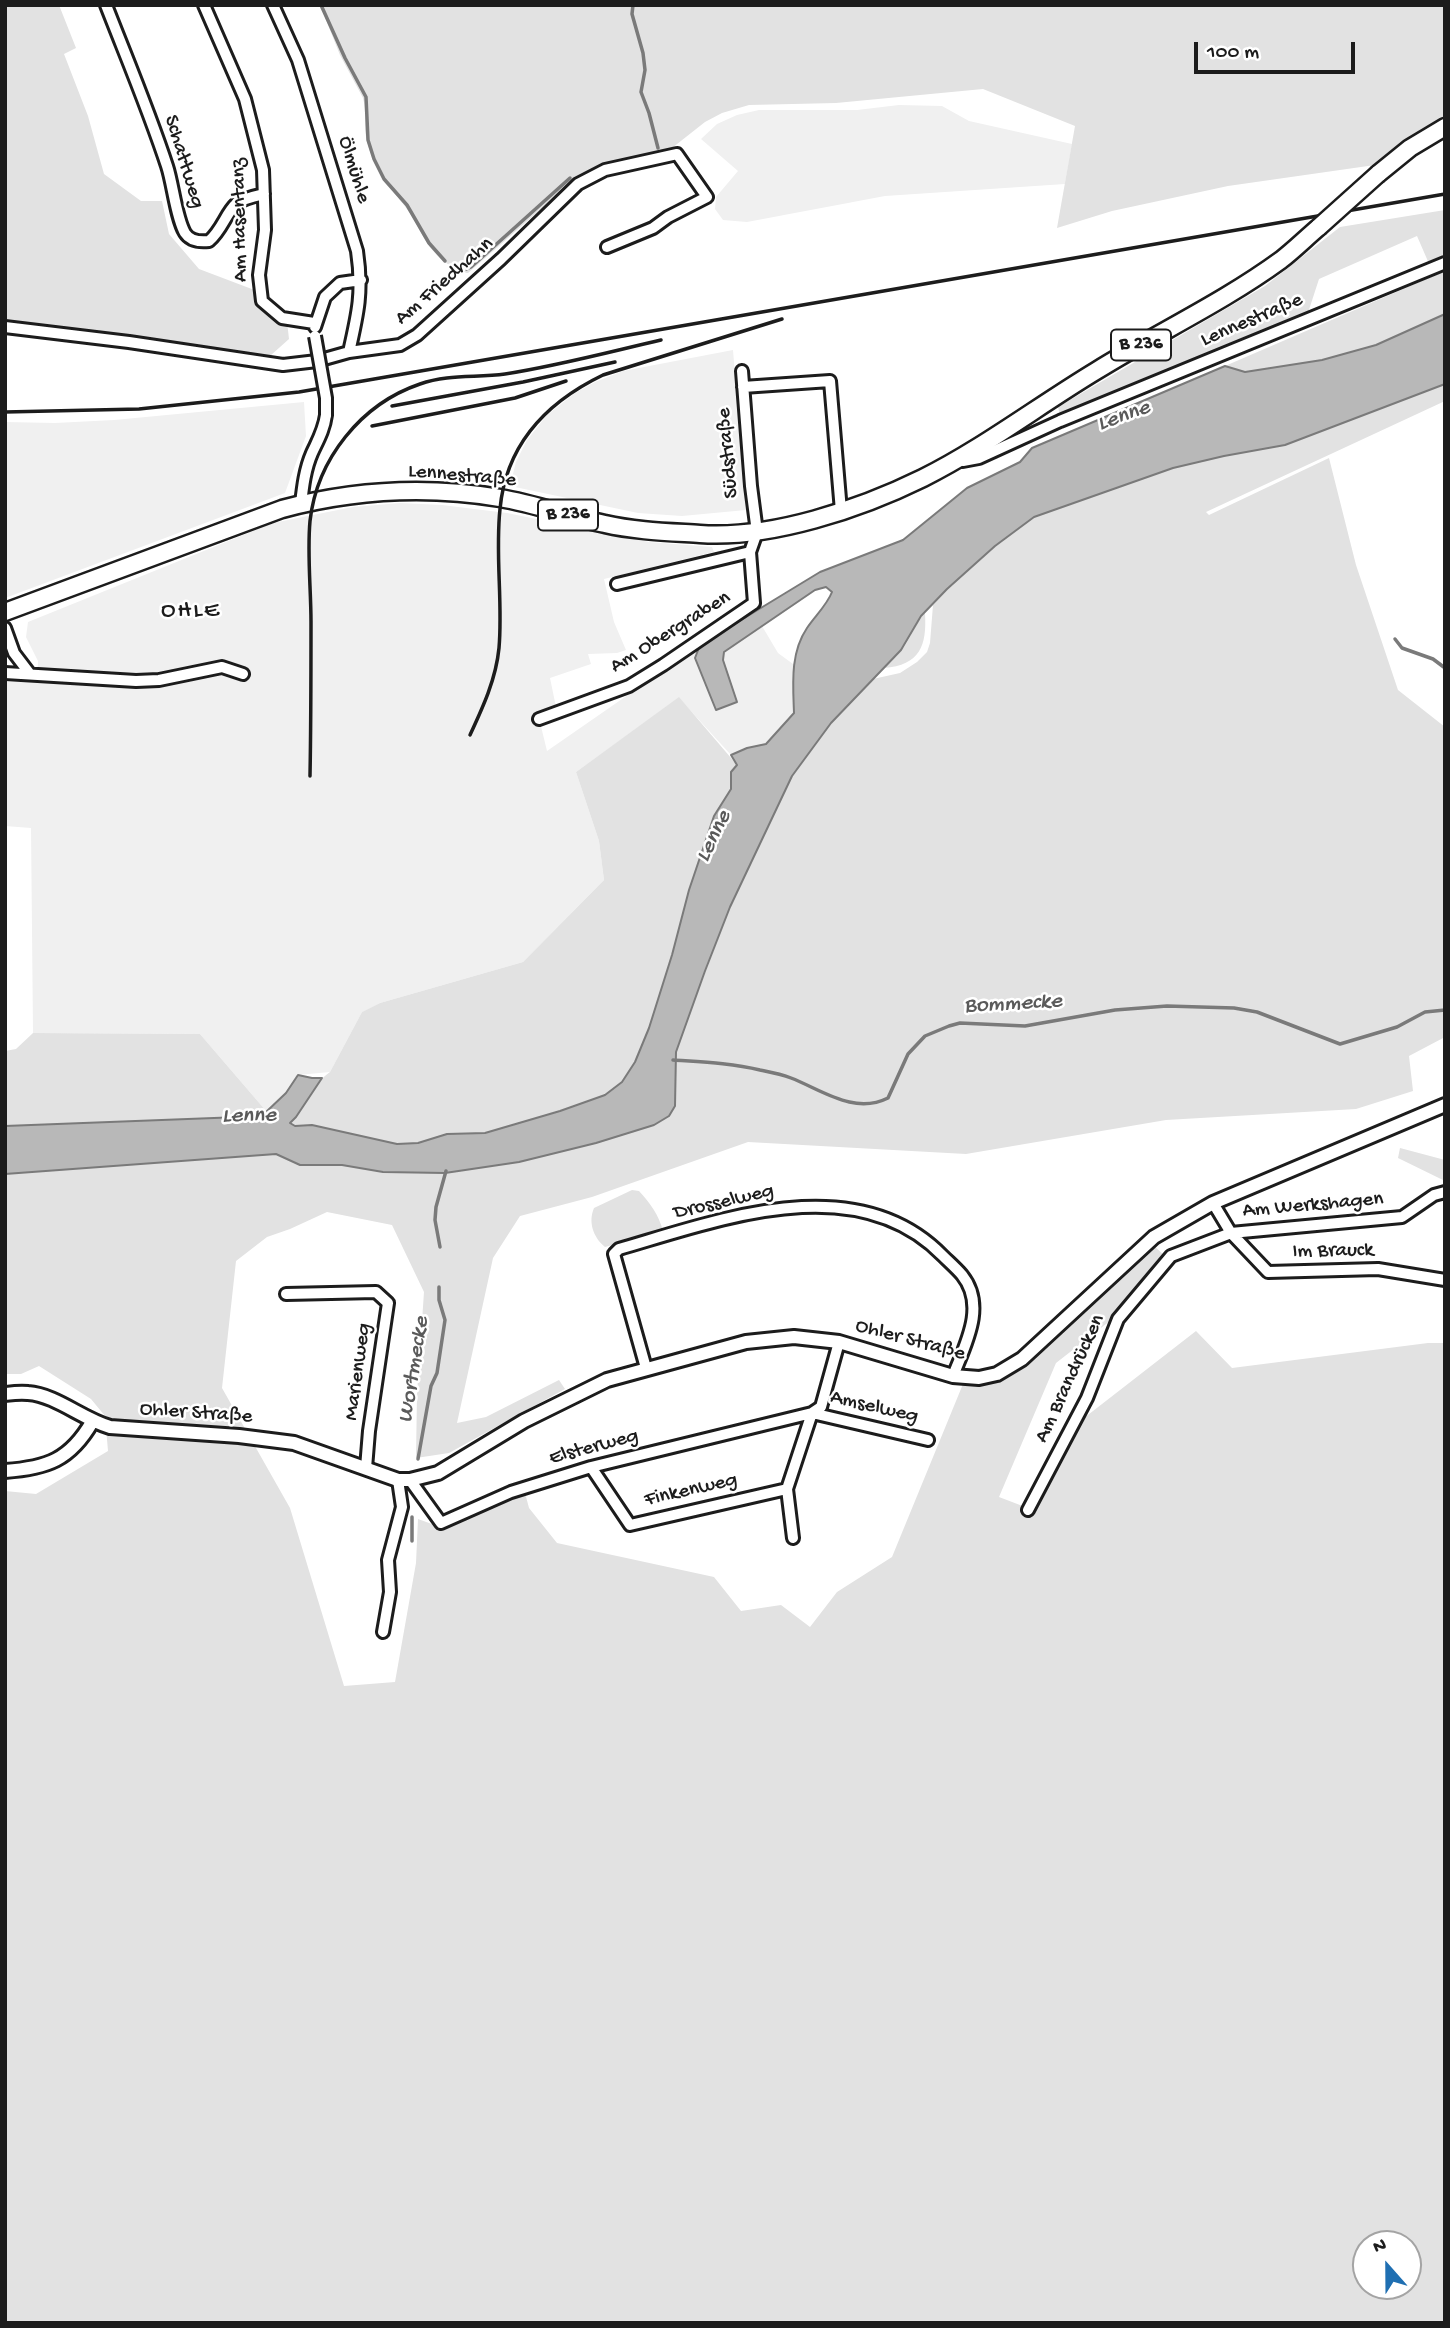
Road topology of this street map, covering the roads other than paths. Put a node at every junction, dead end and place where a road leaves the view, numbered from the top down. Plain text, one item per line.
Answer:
1 (106, 5) edge
2 (204, 5) edge
3 (273, 5) edge
4 (1445, 127) edge
5 (264, 194) junction
6 (607, 247) dead end
7 (1445, 263) edge
8 (361, 280) junction
9 (314, 323) junction
10 (5, 327) edge
11 (349, 352) junction
12 (742, 371) dead end
13 (743, 387) junction
14 (959, 458) junction
15 (301, 504) junction
16 (841, 511) junction
17 (757, 532) junction
18 (750, 552) junction
19 (617, 584) dead end
20 (5, 612) edge
21 (5, 628) edge
22 (5, 673) edge
23 (30, 674) junction
24 (243, 674) dead end
25 (539, 719) dead end
26 (1445, 1105) edge
27 (1440, 1194) edge
28 (1213, 1203) junction
29 (1231, 1233) junction
30 (1445, 1280) edge
31 (286, 1294) dead end
32 (839, 1342) junction
33 (646, 1368) junction
34 (953, 1376) junction
35 (5, 1394) edge
36 (812, 1413) junction
37 (92, 1422) junction
38 (928, 1440) dead end
39 (591, 1467) junction
40 (366, 1468) junction
41 (5, 1471) edge
42 (404, 1480) junction
43 (787, 1489) junction
44 (1028, 1510) dead end
45 (793, 1538) dead end
46 (383, 1632) dead end

1 - 5 street, Schattweg
2 - 5 street, Am Hasentanz
3 - 8 street, Ölmühle
4 - 14 main road, Lennestraße / B 236, bridge
5 - 9 street, Am Hasentanz
6 - 11 street, Am Friedhahn
7 - 14 street, Lennestraße
8 - 9 street
8 - 11 street, Ölmühle
9 - 15 street, bridge
10 - 11 street, Am Friedhahn
12 - 13 street, Südstraße
13 - 16 street
13 - 17 street, Südstraße
14 - 16 main road, Lennestraße / B 236
15 - 17 main road, Lennestraße / B 236
15 - 20 main road, Lennestraße / B 236
16 - 17 main road, Lennestraße / B 236
17 - 18 street, Am Obergraben
18 - 19 street
18 - 25 street, Am Obergraben
21 - 23 street
22 - 23 street
23 - 24 street
26 - 28 street, Ohler Straße
27 - 29 street, Am Werkshagen
28 - 29 street, Im Brauck
28 - 34 street, Ohler Straße
29 - 30 street, Im Brauck
29 - 44 street, Am Brandrücken
31 - 40 street, Marienweg
32 - 33 street, Ohler Straße
32 - 34 street, Ohler Straße
32 - 36 street, Amselweg
33 - 34 street, Drosselweg
33 - 42 street, Ohler Straße
35 - 37 street, Ohler Straße
36 - 38 street, Amselweg
36 - 39 street, Elsterweg
36 - 43 street, Amselweg
37 - 40 street, Ohler Straße
37 - 41 street
39 - 42 street, Elsterweg
39 - 43 street, Finkenweg
40 - 42 street, Ohler Straße
42 - 46 street
43 - 45 street, Amselweg

